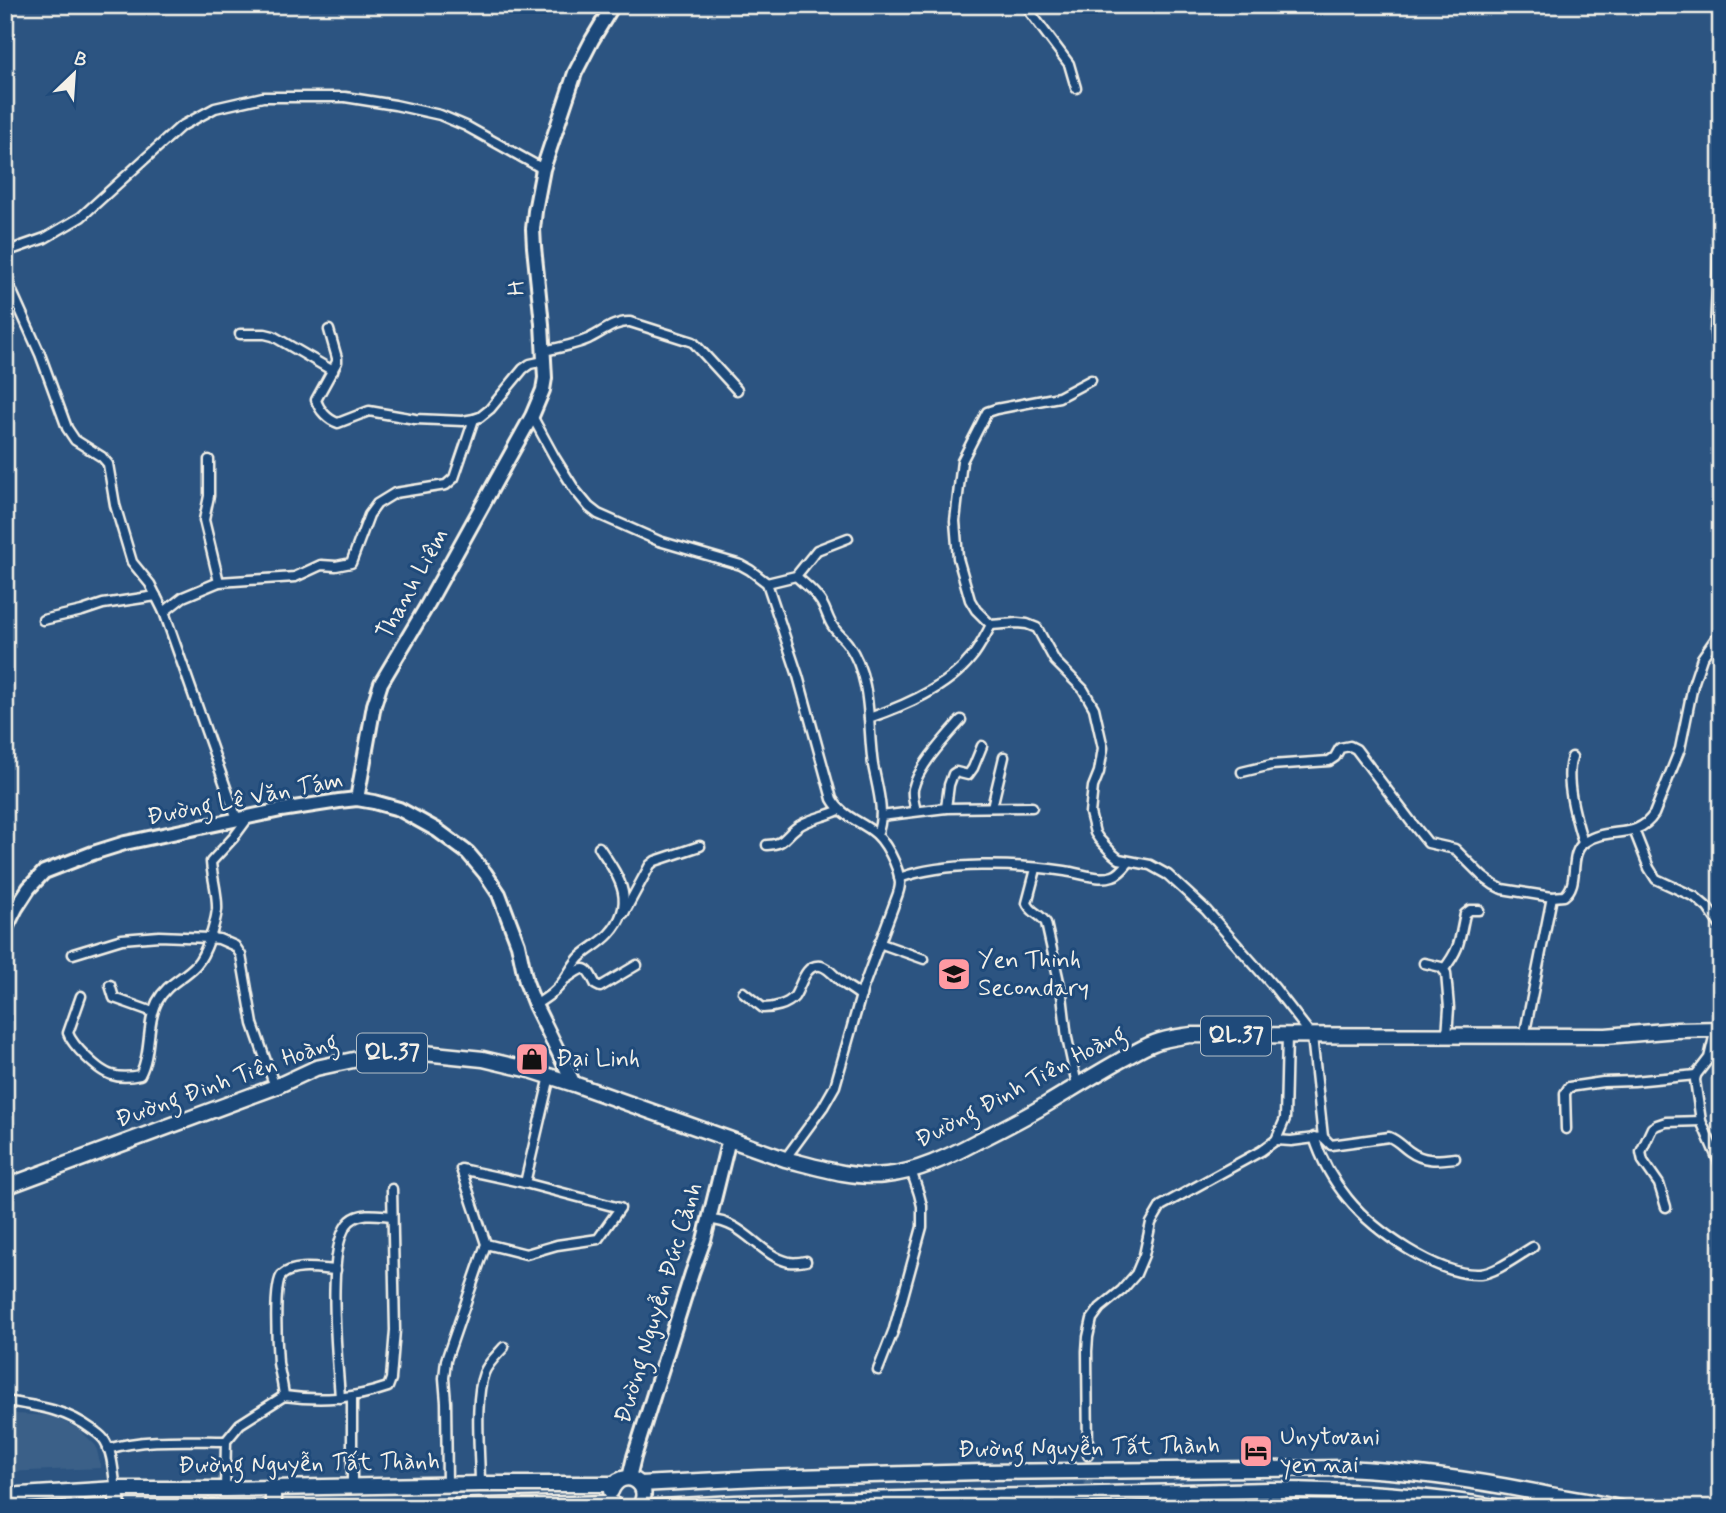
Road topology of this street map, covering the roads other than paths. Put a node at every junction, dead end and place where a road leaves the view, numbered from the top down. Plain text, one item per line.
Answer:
1 (613, 5) edge
2 (1029, 5) edge
3 (1076, 88) dead end
4 (543, 169) junction
5 (1721, 194) edge
6 (5, 252) edge
7 (5, 276) edge
8 (329, 330) dead end
9 (240, 334) dead end
10 (1721, 345) edge
11 (544, 356) junction
12 (333, 371) junction
13 (1091, 380) dead end
14 (737, 390) dead end
15 (539, 402) joint
16 (532, 416) junction
17 (474, 419) junction
18 (209, 460) dead end
19 (848, 538) dead end
20 (796, 576) junction
21 (219, 582) junction
22 (768, 583) junction
23 (156, 596) junction
24 (164, 612) junction
25 (43, 620) dead end
26 (991, 625) junction
27 (1721, 637) edge
28 (869, 718) junction
29 (961, 720) dead end
30 (982, 746) dead end
31 (1004, 757) dead end
32 (1572, 757) dead end
33 (1242, 772) dead end
34 (357, 799) junction
35 (992, 807) junction
36 (1032, 807) dead end
37 (946, 808) junction
38 (839, 810) junction
39 (916, 811) junction
40 (881, 816) junction
41 (243, 817) junction
42 (1634, 830) junction
43 (877, 834) junction
44 (1583, 843) junction
45 (767, 845) dead end
46 (700, 846) dead end
47 (598, 848) dead end
48 (1129, 862) junction
49 (1035, 869) junction
50 (899, 878) junction
51 (1552, 897) junction
52 (1479, 910) dead end
53 (620, 918) junction
54 (1721, 927) edge
55 (5, 930) edge
56 (209, 938) junction
57 (879, 943) junction
58 (73, 954) dead end
59 (924, 959) dead end
60 (1424, 963) dead end
61 (637, 965) dead end
62 (1444, 970) junction
63 (564, 980) junction
64 (110, 985) dead end
65 (743, 992) dead end
66 (81, 996) dead end
67 (861, 996) junction
68 (536, 1004) junction
69 (153, 1012) junction
70 (1719, 1029) edge
71 (1287, 1036) junction
72 (1312, 1036) junction
73 (1447, 1036) junction
74 (1524, 1037) junction
75 (1696, 1075) junction
76 (550, 1076) junction
77 (574, 1084) junction
78 (1077, 1085) junction
79 (275, 1087) junction
80 (1700, 1121) junction
81 (1566, 1129) dead end
82 (1319, 1137) junction
83 (729, 1139) junction
84 (1276, 1140) junction
85 (1455, 1158) dead end
86 (785, 1159) junction
87 (1721, 1167) edge
88 (911, 1170) junction
89 (526, 1183) junction
90 (5, 1187) edge
91 (392, 1189) dead end
92 (1667, 1207) dead end
93 (392, 1216) junction
94 (710, 1220) junction
95 (486, 1244) junction
96 (1533, 1247) dead end
97 (806, 1261) dead end
98 (335, 1270) junction
99 (504, 1347) dead end
100 (878, 1370) dead end
101 (284, 1396) junction
102 (340, 1398) junction
103 (352, 1398) junction
104 (5, 1401) edge
105 (226, 1441) junction
106 (108, 1448) junction
107 (1088, 1455) tunnel mouth
108 (1270, 1468) junction
109 (982, 1472) junction
110 (635, 1481) junction
111 (480, 1483) junction
112 (447, 1484) junction
113 (614, 1484) junction
114 (352, 1486) junction
115 (273, 1488) junction
116 (116, 1489) junction
117 (225, 1489) junction
118 (1269, 1490) junction
119 (5, 1496) edge
120 (984, 1497) junction
121 (807, 1504) edge
122 (615, 1505) edge
123 (491, 1506) edge
124 (671, 1507) edge
125 (118, 1508) edge
126 (274, 1508) edge
127 (405, 1508) edge
128 (640, 1508) edge
129 (1503, 1508) edge
130 (1619, 1508) edge

1 - 4 street, H
2 - 3 street
4 - 6 street
4 - 11 street, H
5 - 10 street
7 - 23 street
8 - 12 street
9 - 12 street
11 - 14 street
11 - 15 street, H
11 - 17 street
12 - 17 street
13 - 26 street
15 - 16 street, Thanh Liêm
16 - 22 street
16 - 34 street, Thanh Liêm
17 - 21 street
18 - 21 street
19 - 20 street
20 - 22 street
20 - 28 street
21 - 24 street
22 - 38 street
23 - 24 street
23 - 25 street
24 - 41 street
26 - 28 street
26 - 48 street
27 - 42 street
28 - 40 street
29 - 39 street
30 - 37 street
31 - 35 street
32 - 44 street
33 - 51 street
34 - 41 street, Đường Lê Văn Tám
34 - 68 street, Đường Lê Văn Tám
35 - 36 street
35 - 37 street
37 - 39 street
38 - 43 street
38 - 45 street
39 - 40 street
40 - 43 street
41 - 55 street, Đường Lê Văn Tám
41 - 56 street
42 - 44 street
42 - 54 street
43 - 50 street
44 - 51 street
46 - 53 street
47 - 53 street
48 - 49 street
48 - 72 street
49 - 50 street
49 - 78 street
50 - 57 street
51 - 74 street
52 - 62 street
53 - 63 street
56 - 58 street
56 - 69 street
56 - 79 street
57 - 59 street
57 - 67 street
60 - 62 street
61 - 63 street
62 - 73 street
63 - 68 street
64 - 69 street
65 - 67 street
66 - 69 street
67 - 86 street
68 - 77 street, Đường Lê Văn Tám
70 - 74 main road, Đường Đinh Tiên Hoàng / QL.37
70 - 75 street
71 - 72 main road, Đường Đinh Tiên Hoàng / QL.37
71 - 78 main road, Đường Đinh Tiên Hoàng / QL.37
71 - 84 street
72 - 73 main road, Đường Đinh Tiên Hoàng / QL.37
72 - 82 street
73 - 74 main road, Đường Đinh Tiên Hoàng / QL.37
75 - 80 street
75 - 81 street
76 - 77 main road, Đường Đinh Tiên Hoàng / QL.37
76 - 79 main road, Đường Đinh Tiên Hoàng / QL.37
76 - 89 street
77 - 83 main road, Đường Đinh Tiên Hoàng / QL.37
78 - 88 main road, Đường Đinh Tiên Hoàng / QL.37
79 - 90 main road, Đường Đinh Tiên Hoàng / QL.37
80 - 87 street
80 - 92 street
82 - 84 street
82 - 85 street
82 - 96 street
83 - 86 main road, Đường Đinh Tiên Hoàng / QL.37
83 - 94 street, Đường Nguyễn Đức Cảnh
84 - 107 street
86 - 88 main road, Đường Đinh Tiên Hoàng / QL.37
88 - 100 street
89 - 95 street
89 - 95 street
91 - 93 street
93 - 98 street
93 - 103 street
94 - 97 street
94 - 110 street, Đường Nguyễn Đức Cảnh
95 - 112 street
98 - 101 street
98 - 102 street
99 - 111 street
101 - 102 street
101 - 105 street
102 - 103 street
103 - 114 street
104 - 106 street
105 - 106 street
105 - 117 street
106 - 116 street
108 - 109 main road, Đường Nguyễn Tất Thành
108 - 118 main road
108 - 130 main road, Đường Nguyễn Tất Thành
109 - 110 main road, Đường Nguyễn Tất Thành
109 - 120 main road
110 - 113 main road, Đường Nguyễn Tất Thành
110 - 128 main road
111 - 112 main road, Đường Nguyễn Tất Thành
111 - 113 main road, Đường Nguyễn Tất Thành
112 - 114 main road, Đường Nguyễn Tất Thành
113 - 122 main road
114 - 115 main road, Đường Nguyễn Tất Thành
115 - 117 main road, Đường Nguyễn Tất Thành
115 - 126 main road
116 - 117 main road, Đường Nguyễn Tất Thành
116 - 119 main road, Đường Nguyễn Tất Thành
116 - 125 main road
118 - 120 main road, Đường Nguyễn Tất Thành
118 - 129 main road, Đường Nguyễn Tất Thành
120 - 121 main road, Đường Nguyễn Tất Thành
121 - 124 main road, Đường Nguyễn Tất Thành
122 - 123 main road, Đường Nguyễn Tất Thành
123 - 127 main road, Đường Nguyễn Tất Thành
124 - 128 main road, Đường Nguyễn Tất Thành

